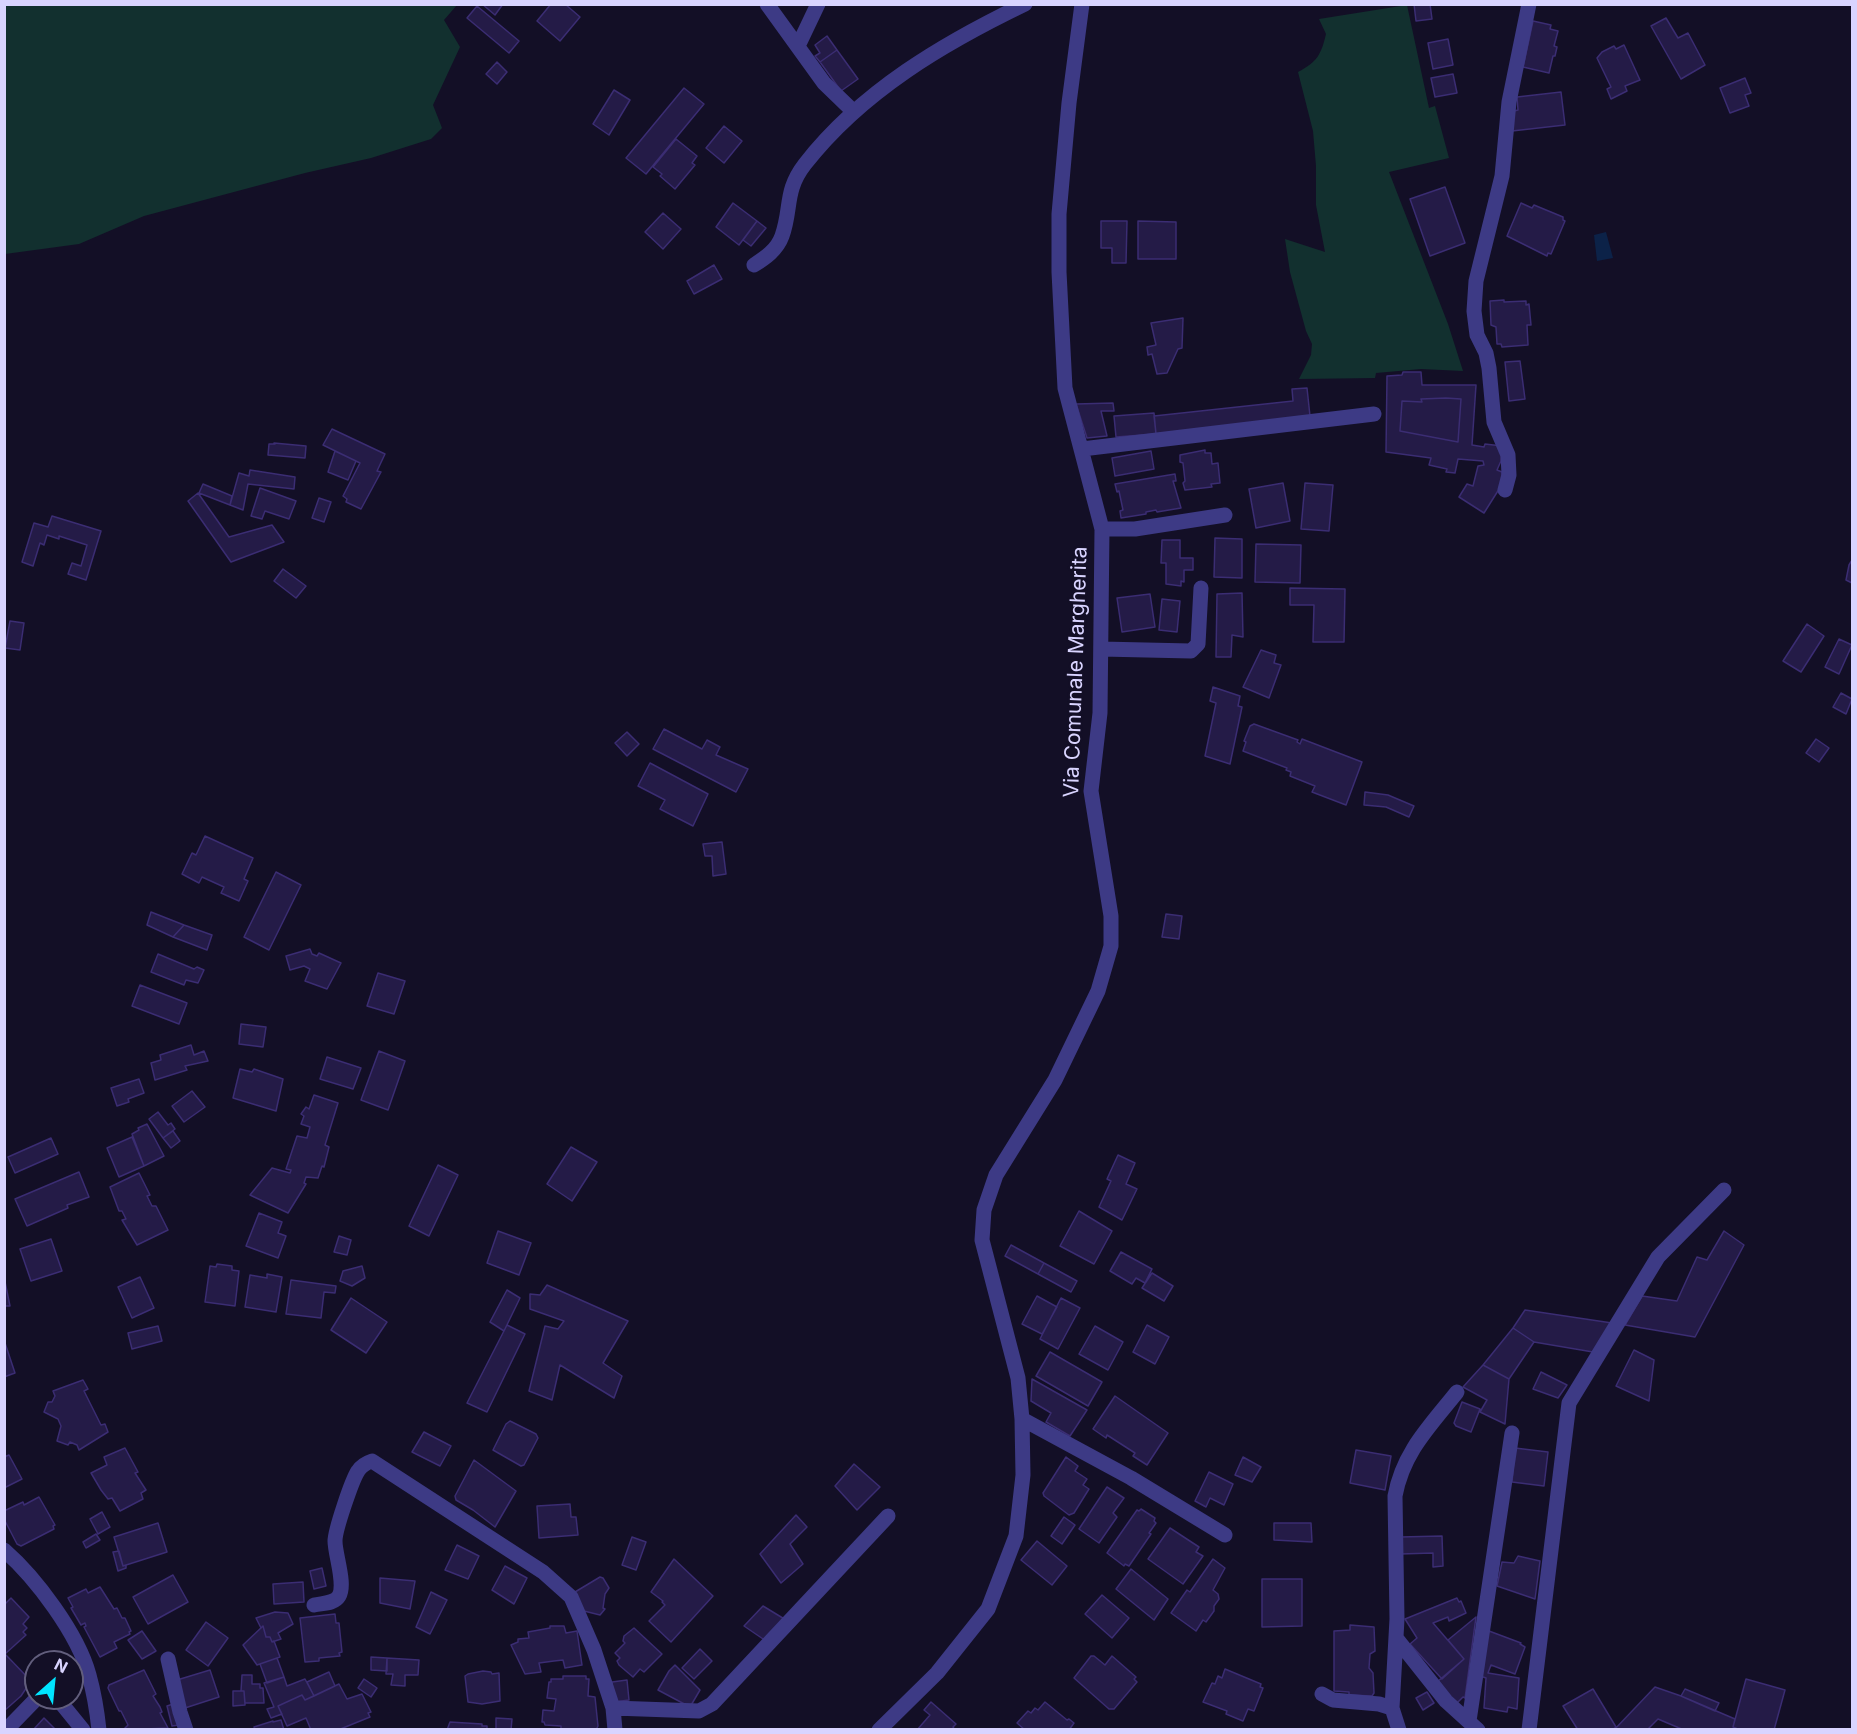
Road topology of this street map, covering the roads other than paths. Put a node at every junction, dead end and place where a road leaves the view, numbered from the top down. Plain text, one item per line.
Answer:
1 (767, 4) edge
2 (818, 4) edge
3 (1025, 4) edge
4 (1529, 4) edge
5 (1080, 5) edge
6 (798, 46) junction
7 (854, 112) junction
8 (754, 266) dead end
9 (1374, 414) dead end
10 (1082, 449) junction
11 (1505, 490) dead end
12 (1226, 515) dead end
13 (1102, 530) junction
14 (1201, 588) dead end
15 (1101, 649) junction
16 (1724, 1190) dead end
17 (1457, 1392) dead end
18 (1022, 1419) junction
19 (1512, 1433) dead end
20 (888, 1516) dead end
21 (1225, 1535) dead end
22 (4, 1550) edge
23 (314, 1605) dead end
24 (1396, 1638) junction
25 (168, 1659) dead end
26 (1322, 1694) dead end
27 (613, 1708) junction
28 (1392, 1708) junction
29 (25, 1710) edge
30 (67, 1710) edge
31 (1474, 1725) edge
32 (6, 1730) edge
33 (83, 1730) edge
34 (99, 1730) edge
35 (186, 1730) edge
36 (615, 1730) edge
37 (879, 1730) edge
38 (1399, 1730) edge
39 (1529, 1730) edge

1 - 6 street
2 - 6 street
3 - 7 street
4 - 11 street
5 - 10 street, Via Comunale Margherita
6 - 7 street
7 - 8 street
9 - 10 street
10 - 13 street, Via Comunale Margherita
12 - 13 street
13 - 15 street, Via Comunale Margherita
14 - 15 street
15 - 18 street, Via Comunale Margherita
16 - 39 street
17 - 24 street
18 - 21 street
18 - 37 street, Via Comunale Margherita
19 - 31 street
20 - 27 street
22 - 34 street
23 - 27 street
24 - 28 street
24 - 31 street
25 - 35 street
26 - 28 street
27 - 36 street
28 - 38 street
29 - 32 street
30 - 33 street

